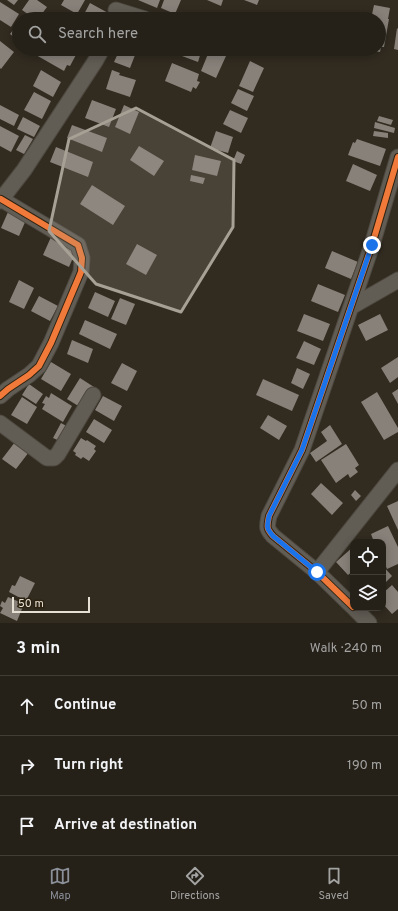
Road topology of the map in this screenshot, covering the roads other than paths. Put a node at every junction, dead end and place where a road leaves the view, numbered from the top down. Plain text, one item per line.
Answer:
1 (98, 56) edge
2 (398, 157) edge
3 (0, 200) edge
4 (398, 280) edge
5 (351, 307) junction
6 (92, 395) dead end
7 (0, 396) edge
8 (0, 423) edge
9 (398, 470) edge
10 (317, 572) junction
11 (350, 603) edge
12 (358, 611) edge
13 (369, 623) edge

1 - 3 street
2 - 5 street
3 - 7 street
4 - 5 street
5 - 10 street
6 - 8 street
9 - 10 street
10 - 11 street
12 - 13 street

